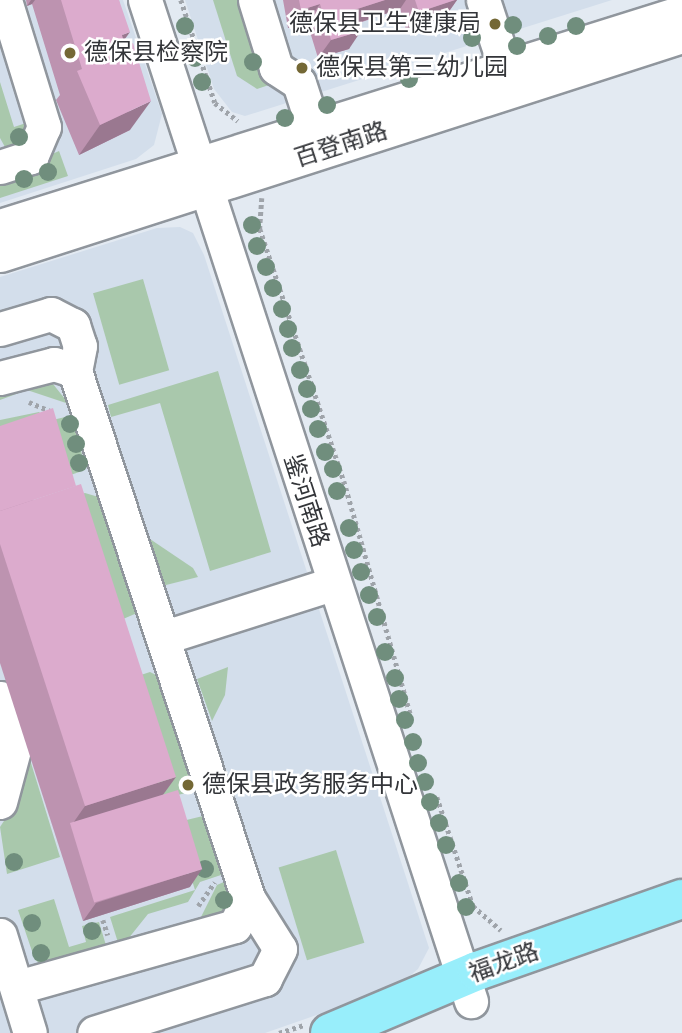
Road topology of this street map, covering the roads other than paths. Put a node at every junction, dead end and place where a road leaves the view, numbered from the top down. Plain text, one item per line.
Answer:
1 (5, 0) edge
2 (145, 0) edge
3 (163, 0) edge
4 (255, 0) edge
5 (483, 0) edge
6 (682, 12) edge
7 (634, 13) edge
8 (682, 36) edge
9 (505, 67) junction
10 (313, 126) junction
11 (0, 167) edge
12 (211, 172) junction
13 (0, 226) edge
14 (0, 255) edge
15 (0, 329) edge
16 (75, 371) junction
17 (7, 392) edge
18 (332, 584) junction
19 (165, 637) junction
20 (0, 698) edge
21 (0, 802) edge
22 (248, 898) junction
23 (682, 899) edge
24 (682, 927) edge
25 (0, 934) edge
26 (474, 986) junction
27 (18, 987) junction
28 (30, 1033) edge
29 (94, 1033) edge
30 (330, 1033) edge
31 (387, 1033) edge

1 - 11 street
2 - 12 street, 鉴河南路
3 - 12 street, 鉴河南路
4 - 10 street
5 - 9 street
6 - 7 street, 百登南路
7 - 9 street, 百登南路
8 - 12 street, 百登南路
9 - 10 street, 百登南路
10 - 12 street, 百登南路
12 - 13 street, 百登南路
12 - 14 street, 百登南路
12 - 18 street, 鉴河南路
12 - 26 street, 鉴河南路
15 - 16 street
16 - 17 street
16 - 19 street
18 - 19 street
18 - 26 street, 鉴河南路
19 - 22 street
20 - 21 street
22 - 27 street
22 - 29 street
23 - 26 main road, 福龙路
24 - 26 main road, 福龙路
25 - 27 street
26 - 30 main road, 福龙路
26 - 31 main road, 福龙路
27 - 28 street

